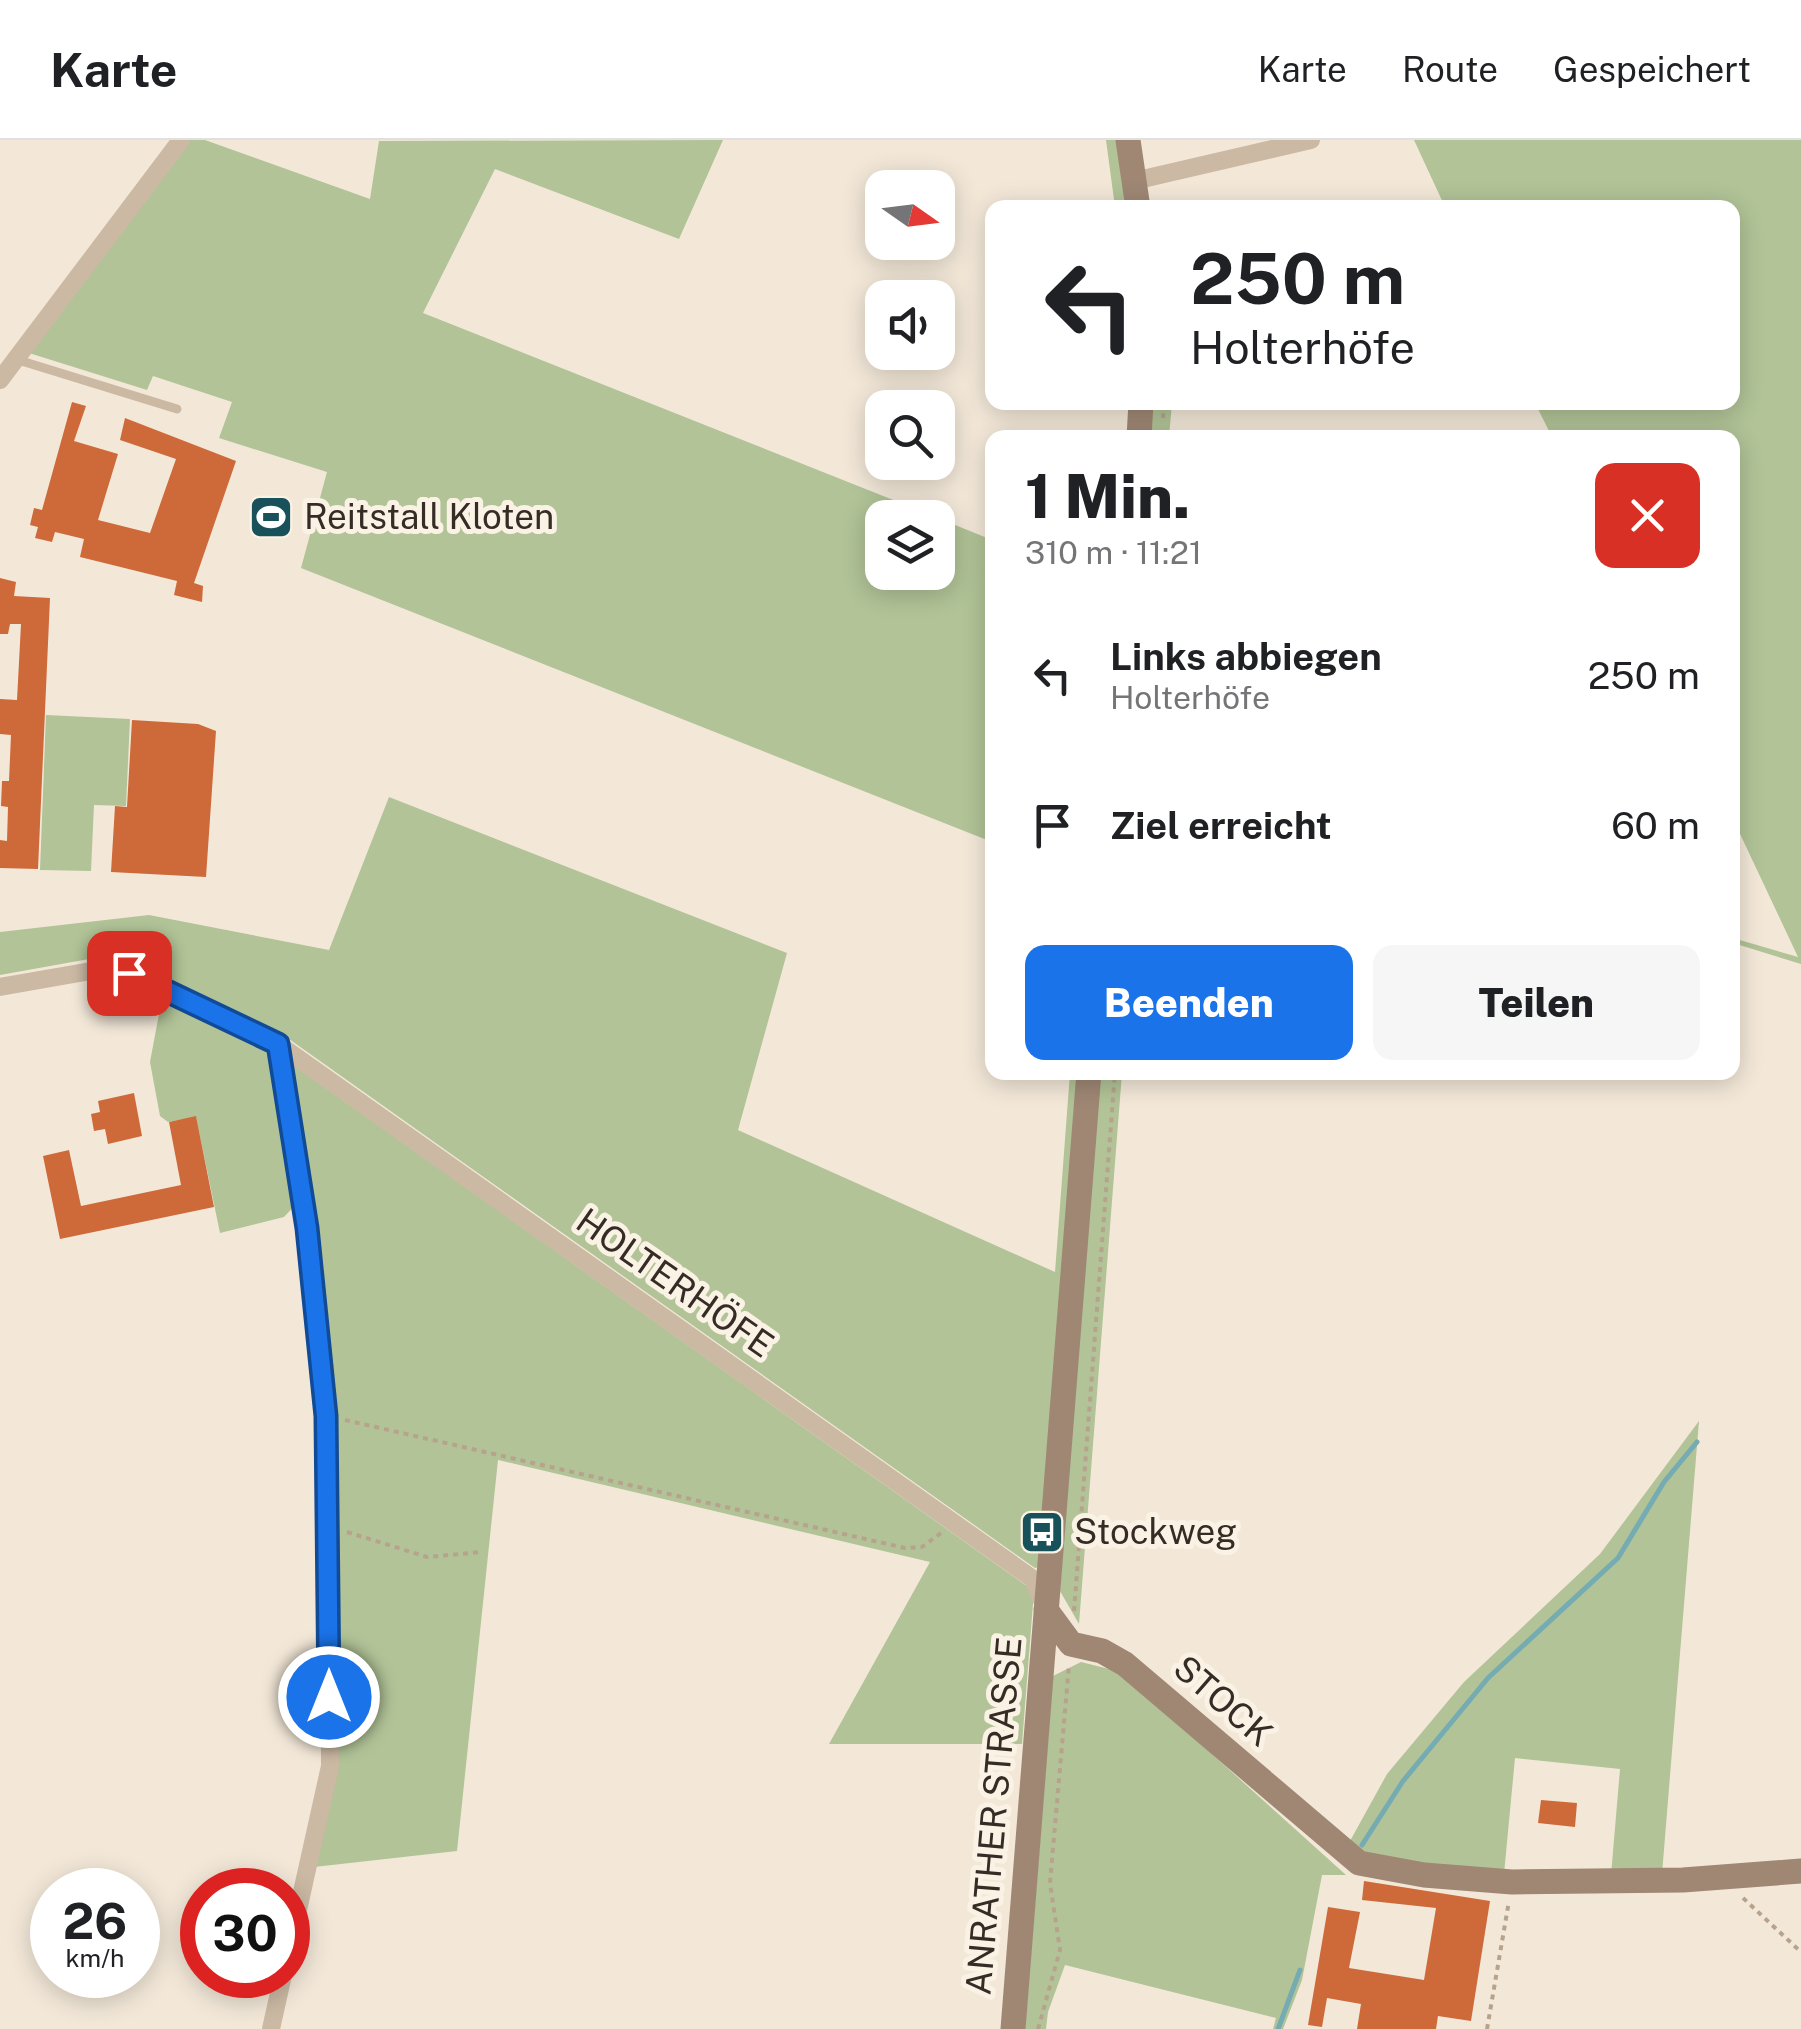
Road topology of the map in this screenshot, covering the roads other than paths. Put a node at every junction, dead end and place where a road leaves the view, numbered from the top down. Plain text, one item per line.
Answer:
1 (181, 140) edge
2 (1128, 140) edge
3 (1311, 140) edge
4 (1134, 181) junction
5 (1137, 200) edge
6 (16, 359) junction
7 (0, 380) edge
8 (176, 409) dead end
9 (0, 987) edge
10 (278, 1044) junction
11 (1087, 1080) edge
12 (1042, 1596) junction
13 (307, 1868) edge
14 (1801, 1871) edge
15 (278, 1998) edge
16 (271, 2029) edge
17 (1012, 2029) edge

1 - 6 street
2 - 4 main road
3 - 4 street
4 - 5 main road
6 - 7 street
6 - 8 lane
9 - 10 street, HOLTERHÖFE
10 - 12 street, HOLTERHÖFE
10 - 13 street
11 - 12 main road
12 - 14 main road, STOCK
12 - 17 main road, ANRATHER STRASSE
15 - 16 street

